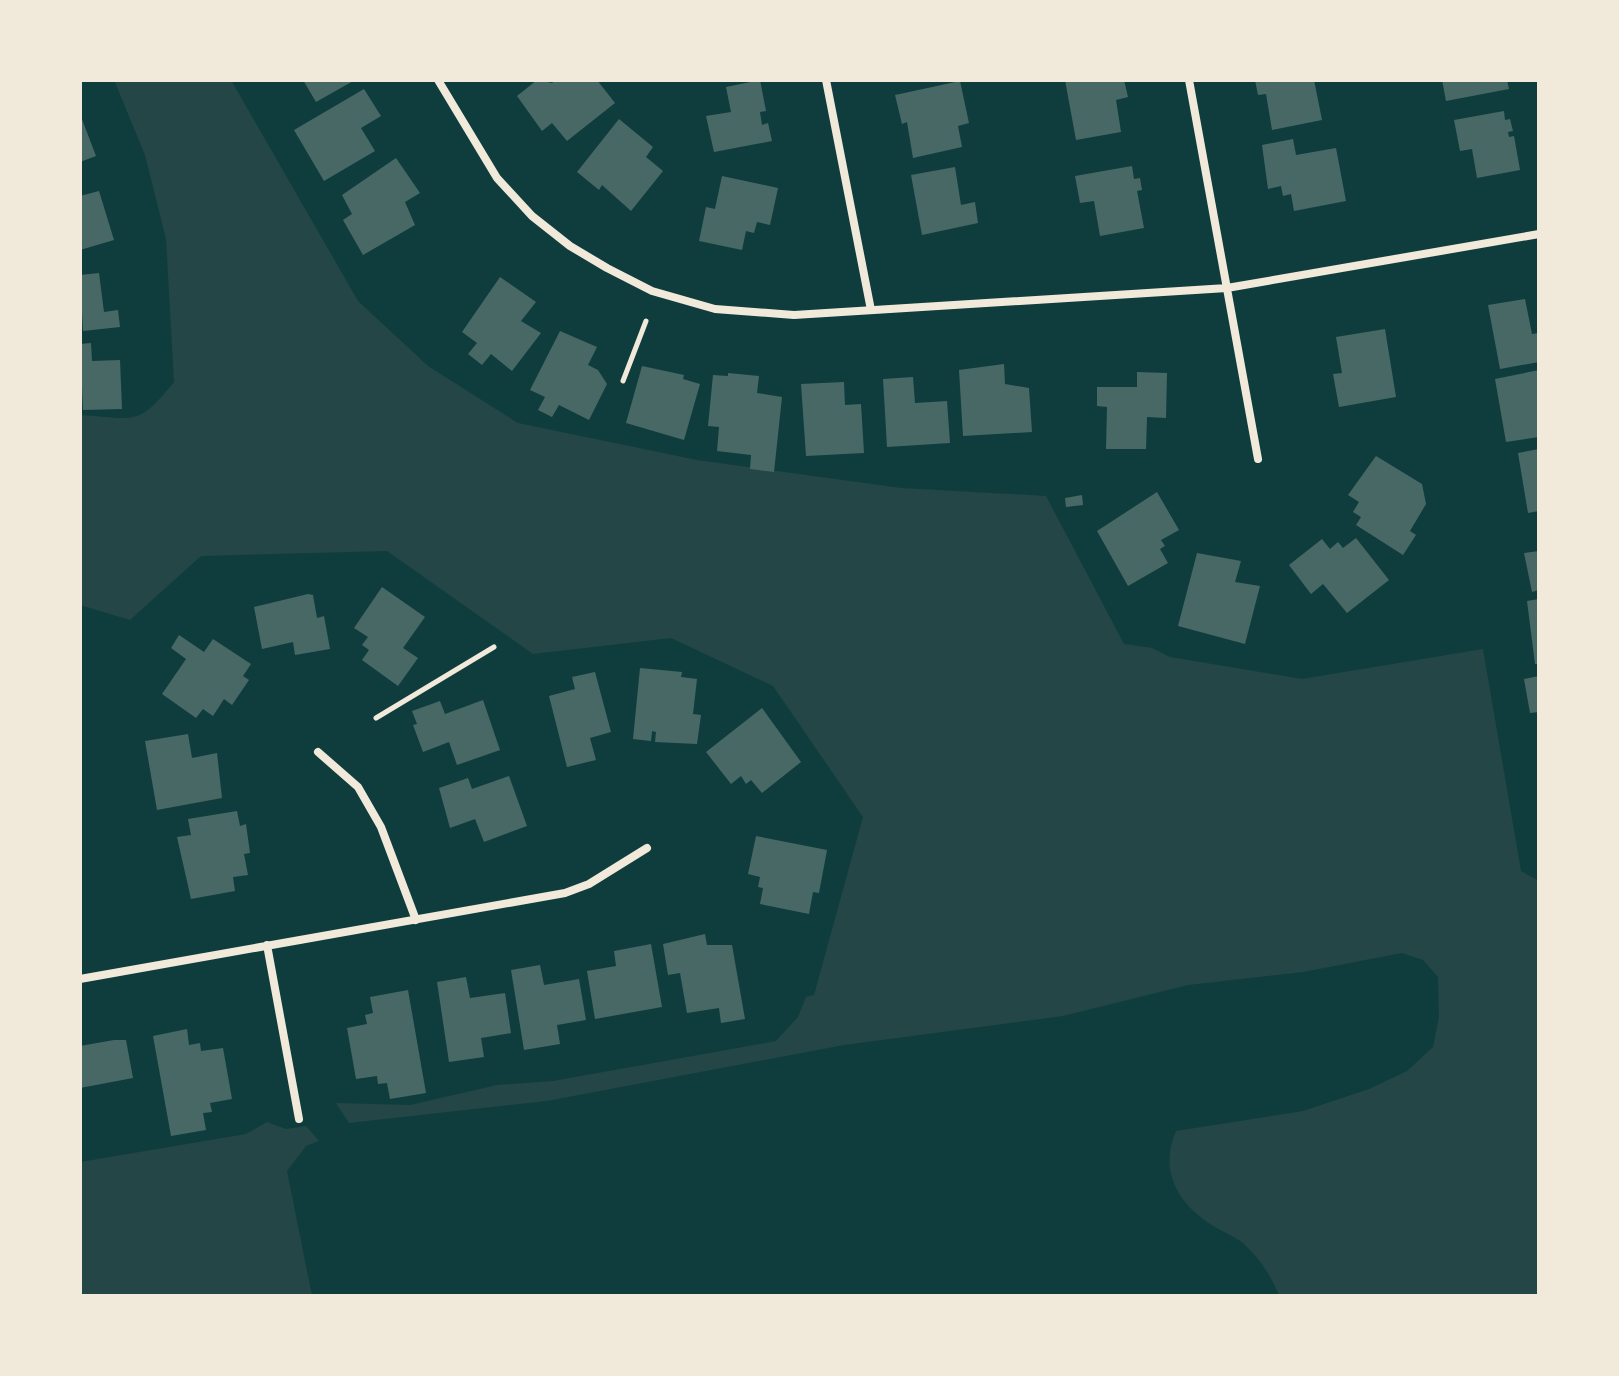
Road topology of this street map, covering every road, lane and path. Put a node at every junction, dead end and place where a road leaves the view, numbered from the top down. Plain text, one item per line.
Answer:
1 (438, 80) edge
2 (826, 80) edge
3 (1189, 80) edge
4 (1539, 234) edge
5 (1227, 288) junction
6 (871, 310) junction
7 (646, 321) dead end
8 (623, 381) dead end
9 (1258, 459) dead end
10 (494, 647) dead end
11 (376, 718) dead end
12 (318, 752) dead end
13 (647, 848) dead end
14 (416, 920) junction
15 (267, 945) junction
16 (80, 979) edge
17 (299, 1119) dead end

1 - 6 street
2 - 6 street
3 - 5 street
4 - 5 street
5 - 6 street
5 - 9 street
7 - 8 path
10 - 11 path
12 - 14 street
13 - 14 street
14 - 15 street
15 - 16 street
15 - 17 street

